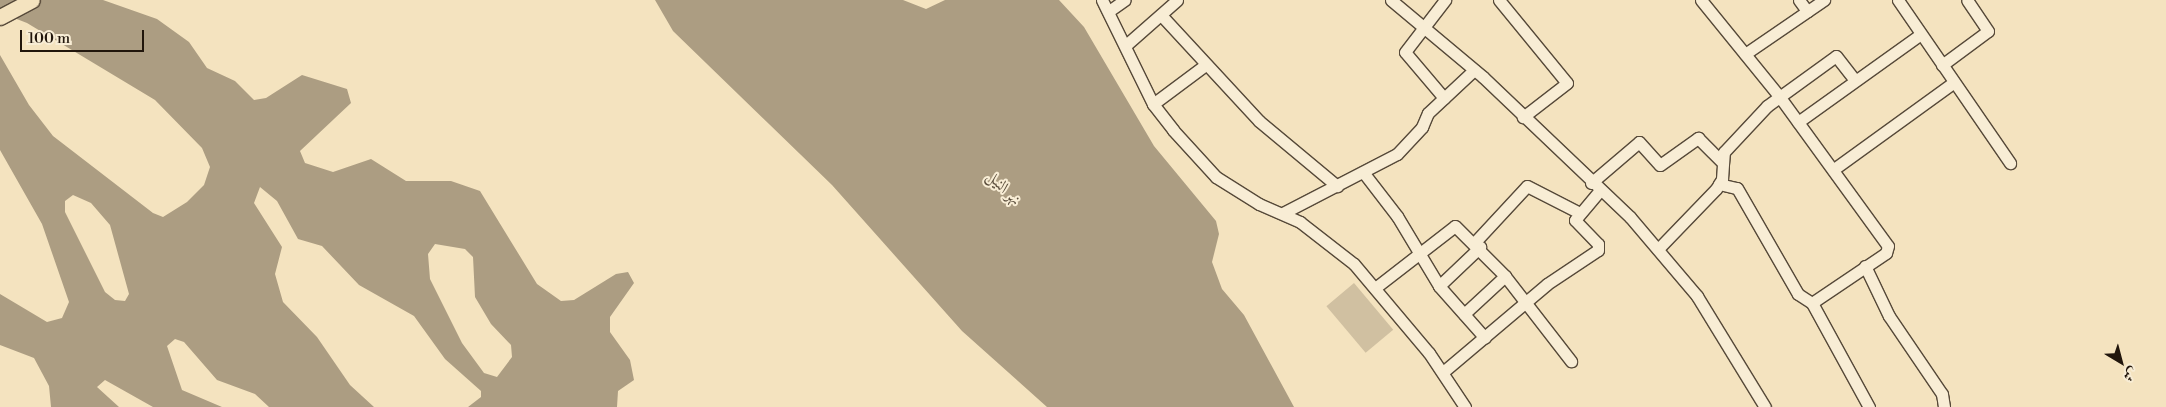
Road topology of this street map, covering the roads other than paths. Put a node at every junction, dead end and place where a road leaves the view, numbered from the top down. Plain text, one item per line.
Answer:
1 (32, 0) edge
2 (1102, 0) edge
3 (1125, 0) edge
4 (1177, 0) edge
5 (1391, 0) edge
6 (1445, 0) edge
7 (1499, 0) edge
8 (1701, 0) edge
9 (1799, 0) edge
10 (1824, 0) edge
11 (1898, 0) edge
12 (1967, 0) edge
13 (1109, 11) junction
14 (1807, 11) junction
15 (1161, 14) junction
16 (0, 17) edge
17 (1423, 26) junction
18 (1921, 34) junction
19 (1126, 45) junction
20 (1745, 54) junction
21 (1942, 65) junction
22 (1204, 66) junction
23 (1474, 70) junction
24 (1854, 79) junction
25 (1954, 82) junction
26 (1779, 96) junction
27 (1444, 98) junction
28 (1154, 104) junction
29 (1523, 117) junction
30 (1798, 122) junction
31 (1721, 161) junction
32 (2010, 163) dead end
33 (1834, 169) junction
34 (1363, 172) junction
35 (1719, 184) junction
36 (1337, 186) junction
37 (1596, 186) junction
38 (1283, 213) junction
39 (1580, 214) junction
40 (1477, 245) junction
41 (1658, 249) junction
42 (1418, 255) junction
43 (1865, 266) junction
44 (1505, 276) junction
45 (1438, 286) junction
46 (1375, 288) junction
47 (1812, 303) junction
48 (1528, 304) junction
49 (1464, 314) junction
50 (1485, 338) junction
51 (1571, 361) dead end
52 (1443, 372) junction
53 (1465, 407) edge
54 (1765, 407) edge
55 (1869, 407) edge
56 (1944, 407) edge

1 - 16 main road
2 - 13 street
3 - 13 street
4 - 15 street
5 - 17 street
6 - 17 street
7 - 29 street
8 - 20 street
9 - 14 street
10 - 14 street
11 - 18 street
12 - 21 street
13 - 19 street
14 - 20 street
15 - 19 street
15 - 22 street
17 - 23 street
17 - 27 street
18 - 21 street
18 - 24 street
19 - 28 street
20 - 26 street
21 - 25 street
22 - 28 street
22 - 36 street
23 - 27 street
23 - 29 street
24 - 26 street
24 - 30 street
25 - 32 street
25 - 33 street
26 - 30 street
26 - 31 street
27 - 34 street
28 - 38 street
29 - 37 street
30 - 33 street
31 - 35 street
31 - 37 street
33 - 43 street
34 - 36 street
34 - 42 street
35 - 41 street
35 - 47 street
36 - 38 street
37 - 39 street
37 - 41 street
38 - 46 street
39 - 40 street
39 - 48 street
40 - 42 street
40 - 44 street
40 - 45 street
41 - 54 street
42 - 45 street
42 - 46 street
43 - 47 street
43 - 56 street
44 - 48 street
44 - 49 street
45 - 49 street
46 - 52 street
47 - 55 street
48 - 50 street
48 - 51 street
49 - 50 street
50 - 52 street
52 - 53 street

